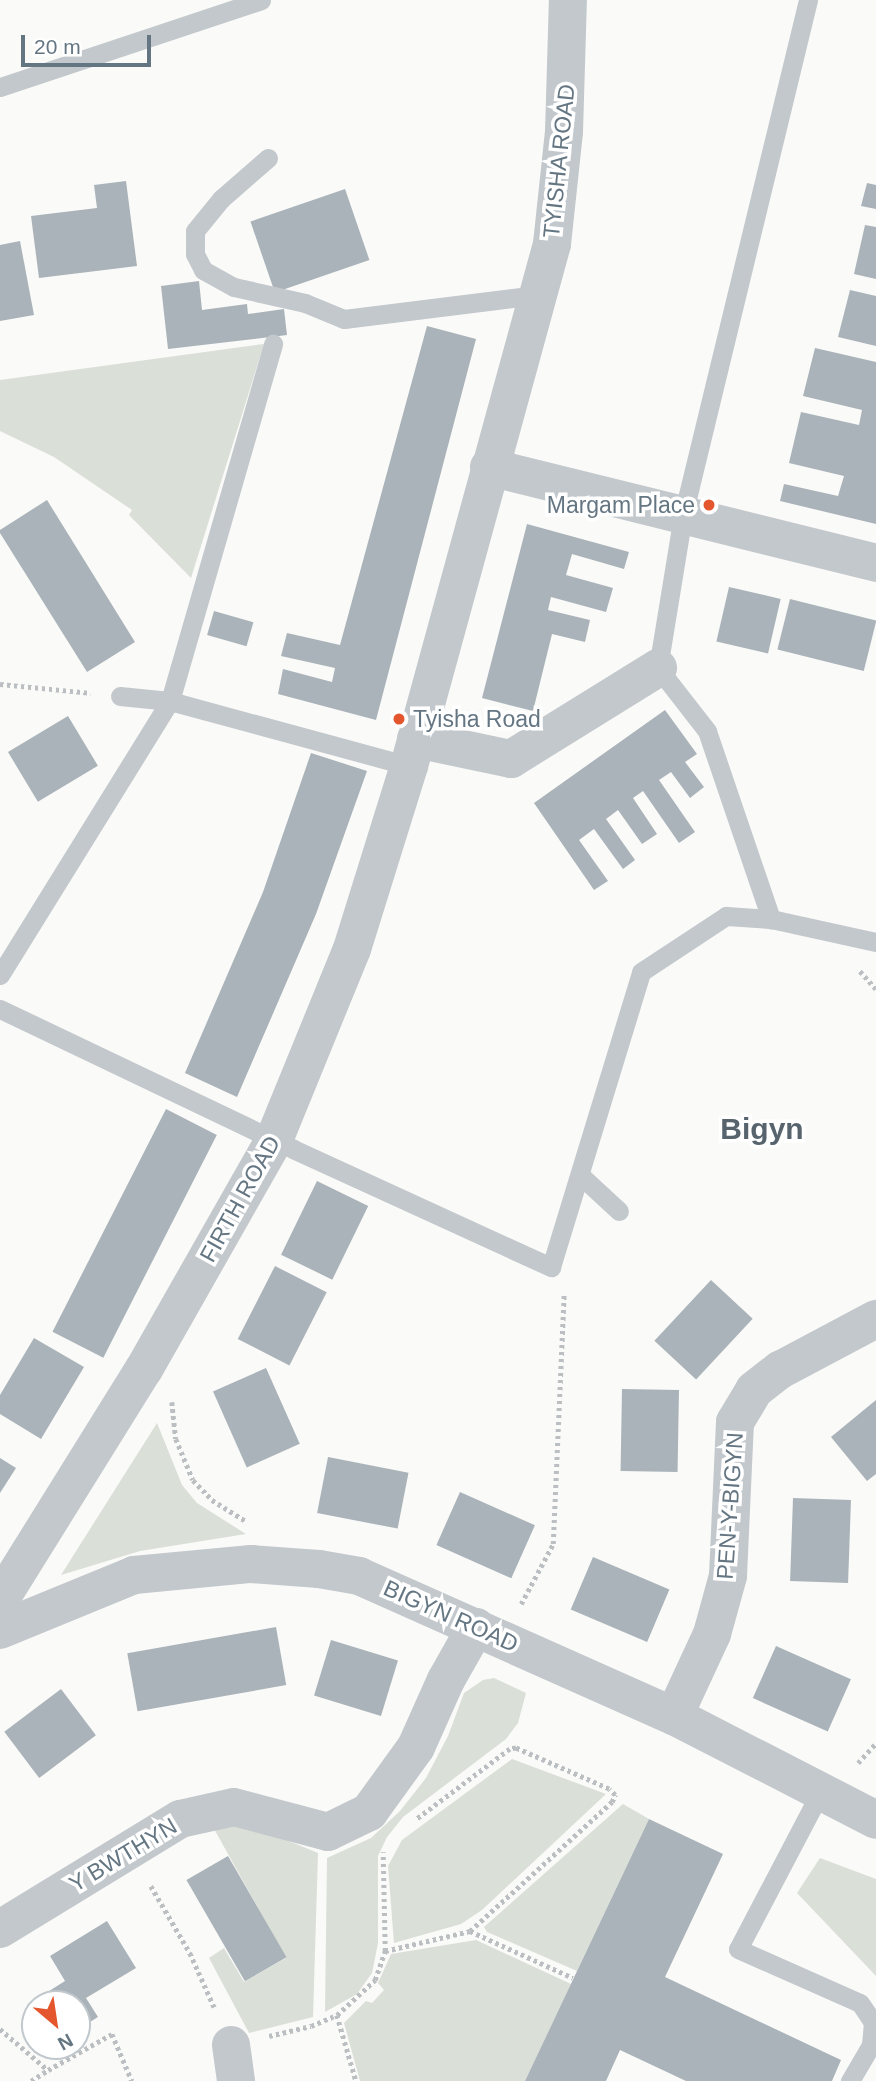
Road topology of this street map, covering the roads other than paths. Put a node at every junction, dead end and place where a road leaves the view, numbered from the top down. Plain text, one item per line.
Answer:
1 (261, 0) edge
2 (568, 0) edge
3 (807, 0) edge
4 (0, 87) edge
5 (268, 158) dead end
6 (538, 295) junction
7 (273, 344) dead end
8 (489, 467) junction
9 (683, 515) junction
10 (876, 563) edge
11 (658, 668) junction
12 (120, 696) road end
13 (170, 701) junction
14 (412, 752) junction
15 (771, 919) junction
16 (876, 942) edge
17 (0, 975) edge
18 (0, 1009) edge
19 (274, 1140) junction
20 (580, 1175) junction
21 (619, 1210) dead end
22 (876, 1319) edge
23 (0, 1600) edge
24 (0, 1630) edge
25 (490, 1633) junction
26 (674, 1716) junction
27 (821, 1791) junction
28 (876, 1820) edge
29 (0, 1929) edge
30 (850, 2081) edge

1 - 4 lane
2 - 6 street, TYISHA ROAD
3 - 9 lane
5 - 6 lane
6 - 8 street, TYISHA ROAD
7 - 13 lane
8 - 9 street
8 - 14 street, TYISHA ROAD
9 - 10 street
9 - 11 lane
11 - 14 street
11 - 15 lane
12 - 13 lane
13 - 14 lane
13 - 17 lane
14 - 19 street, FIRTH ROAD
15 - 16 lane
15 - 20 lane
18 - 19 lane
19 - 20 lane
19 - 23 street, FIRTH ROAD
20 - 21 lane
22 - 26 street, PEN-Y-BIGYN
24 - 25 street, BIGYN ROAD
25 - 26 street, BIGYN ROAD
25 - 29 street, Y BWTHYN
26 - 27 street, BIGYN ROAD
27 - 28 street, BIGYN ROAD
27 - 30 lane

